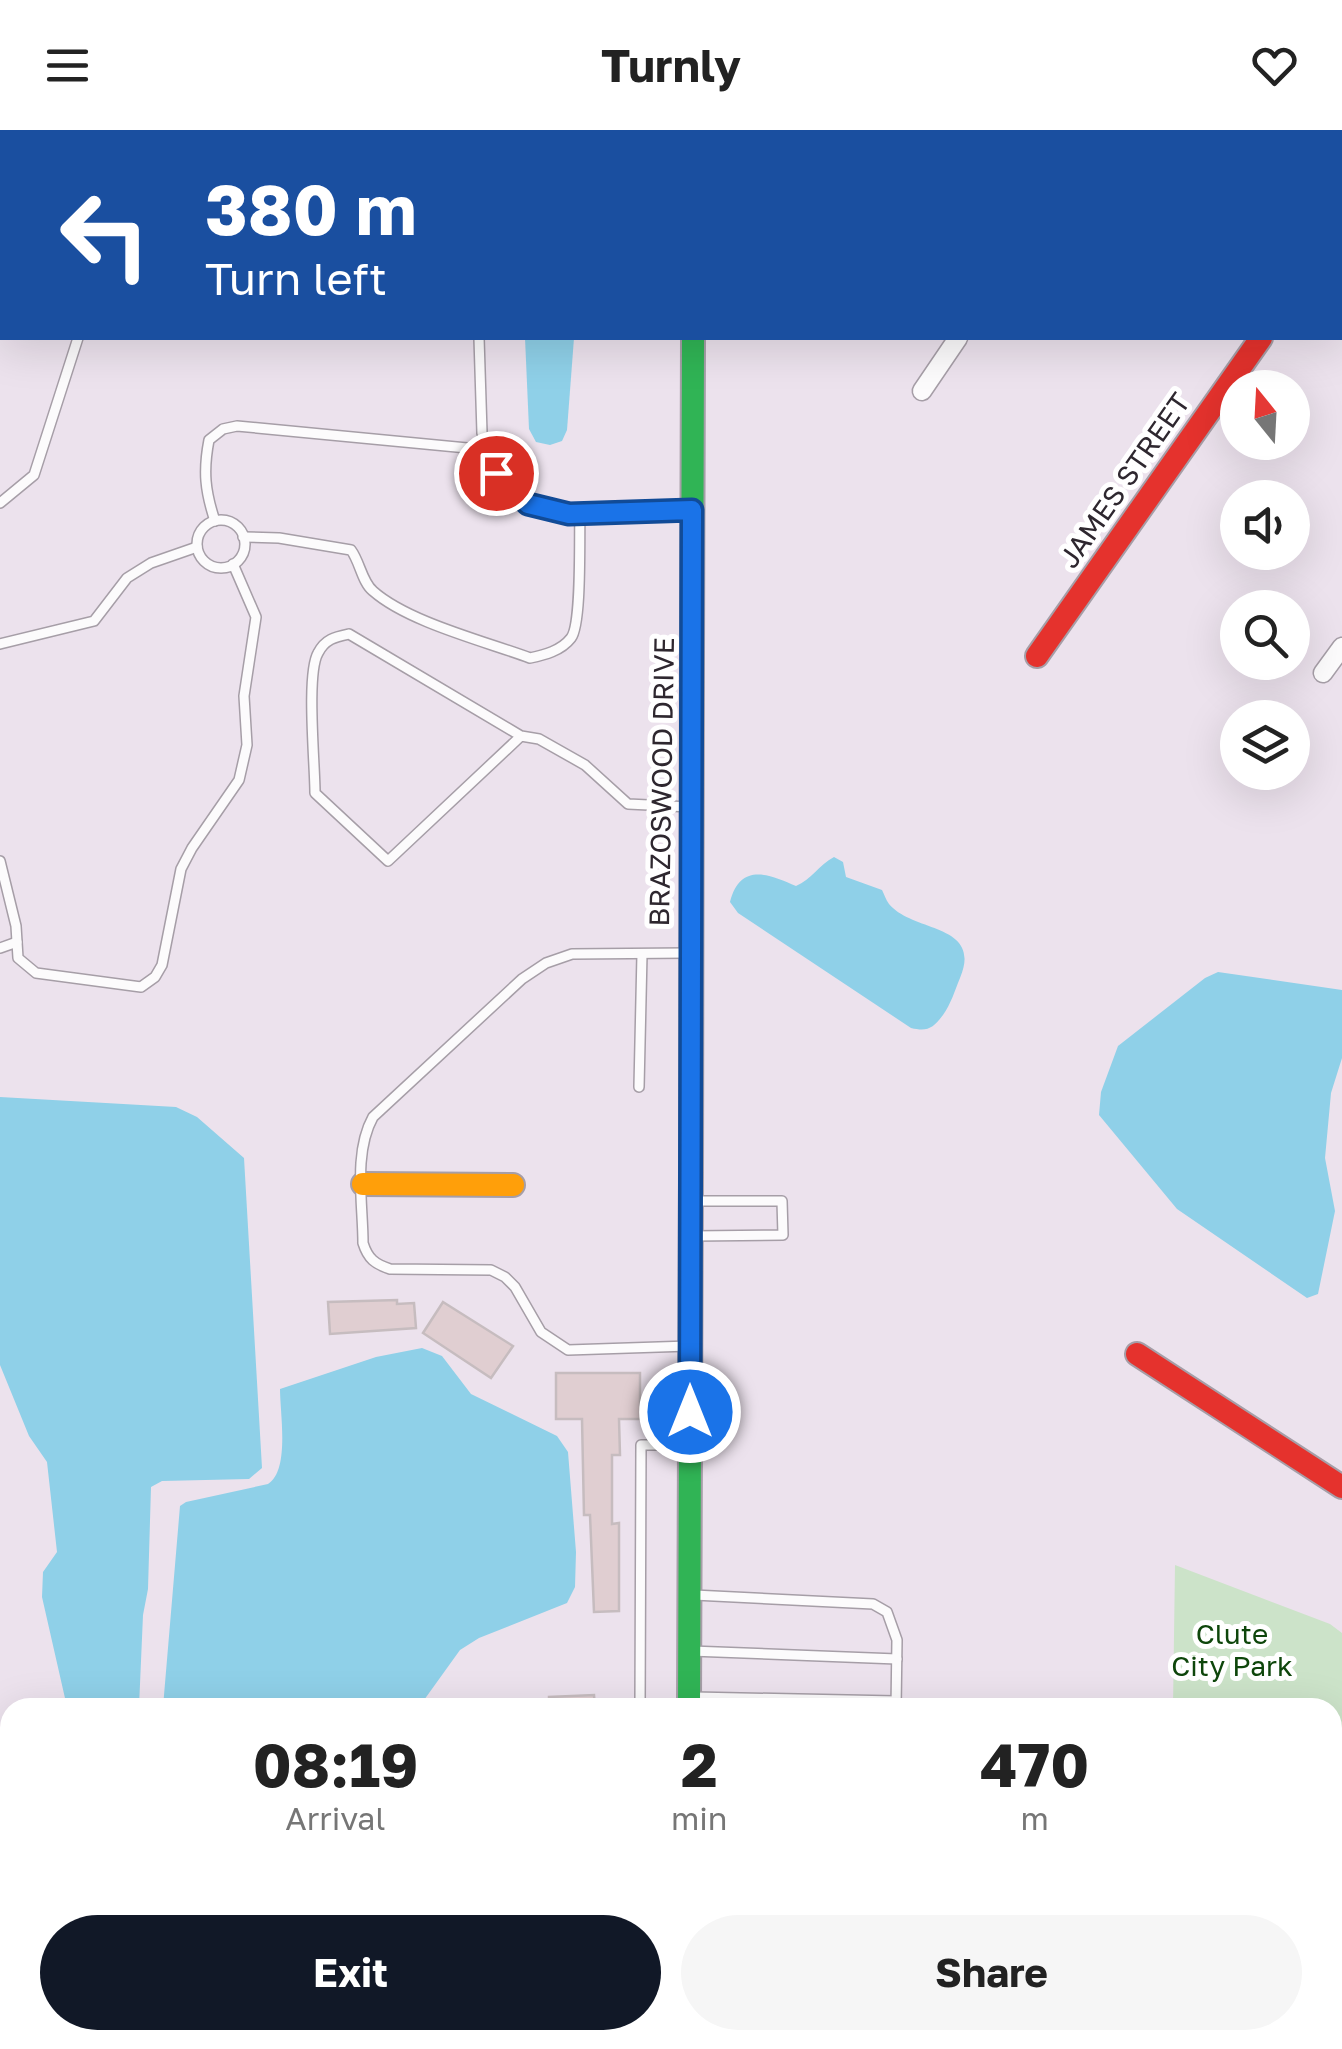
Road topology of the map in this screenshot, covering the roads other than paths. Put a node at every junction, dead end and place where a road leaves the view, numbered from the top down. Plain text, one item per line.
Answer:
1 (77, 340) edge
2 (479, 340) edge
3 (694, 340) edge
4 (957, 340) edge
5 (1259, 340) edge
6 (922, 391) dead end
7 (488, 450) junction
8 (0, 503) edge
9 (692, 510) junction
10 (580, 513) junction
11 (215, 521) junction
12 (243, 537) junction
13 (197, 547) junction
14 (233, 564) junction
15 (0, 644) edge
16 (1342, 648) edge
17 (1037, 656) dead end
18 (1323, 673) dead end
19 (521, 736) junction
20 (692, 807) junction
21 (0, 861) edge
22 (17, 942) junction
23 (0, 948) edge
24 (690, 953) junction
25 (642, 954) junction
26 (639, 1087) dead end
27 (362, 1184) junction
28 (513, 1185) dead end
29 (690, 1201) junction
30 (690, 1236) junction
31 (691, 1346) junction
32 (1137, 1354) dead end
33 (690, 1445) junction
34 (1342, 1487) edge
35 (689, 1595) junction
36 (688, 1651) junction
37 (897, 1659) junction
38 (640, 1698) edge
39 (689, 1698) edge
40 (896, 1698) edge

1 - 8 lane
2 - 7 lane
3 - 9 street, BRAZOSWOOD DRIVE
4 - 6 street
5 - 17 street, JAMES STREET
7 - 10 lane
7 - 11 lane
9 - 10 lane
9 - 20 street, BRAZOSWOOD DRIVE
10 - 12 lane
11 - 12 lane
11 - 13 lane
12 - 14 lane
13 - 14 lane
13 - 15 lane
14 - 22 lane
16 - 18 street
19 - 19 lane
19 - 20 lane
20 - 24 street, BRAZOSWOOD DRIVE
21 - 22 lane
22 - 23 lane
24 - 25 lane
24 - 29 street, BRAZOSWOOD DRIVE
25 - 26 lane
25 - 27 lane
27 - 28 street
27 - 31 lane
29 - 30 street, BRAZOSWOOD DRIVE
29 - 30 lane
30 - 31 street, BRAZOSWOOD DRIVE
31 - 33 street, BRAZOSWOOD DRIVE
32 - 34 street
33 - 35 street, BRAZOSWOOD DRIVE
33 - 38 lane
35 - 36 street, BRAZOSWOOD DRIVE
35 - 37 lane
36 - 37 lane
36 - 39 street, BRAZOSWOOD DRIVE
37 - 40 lane

